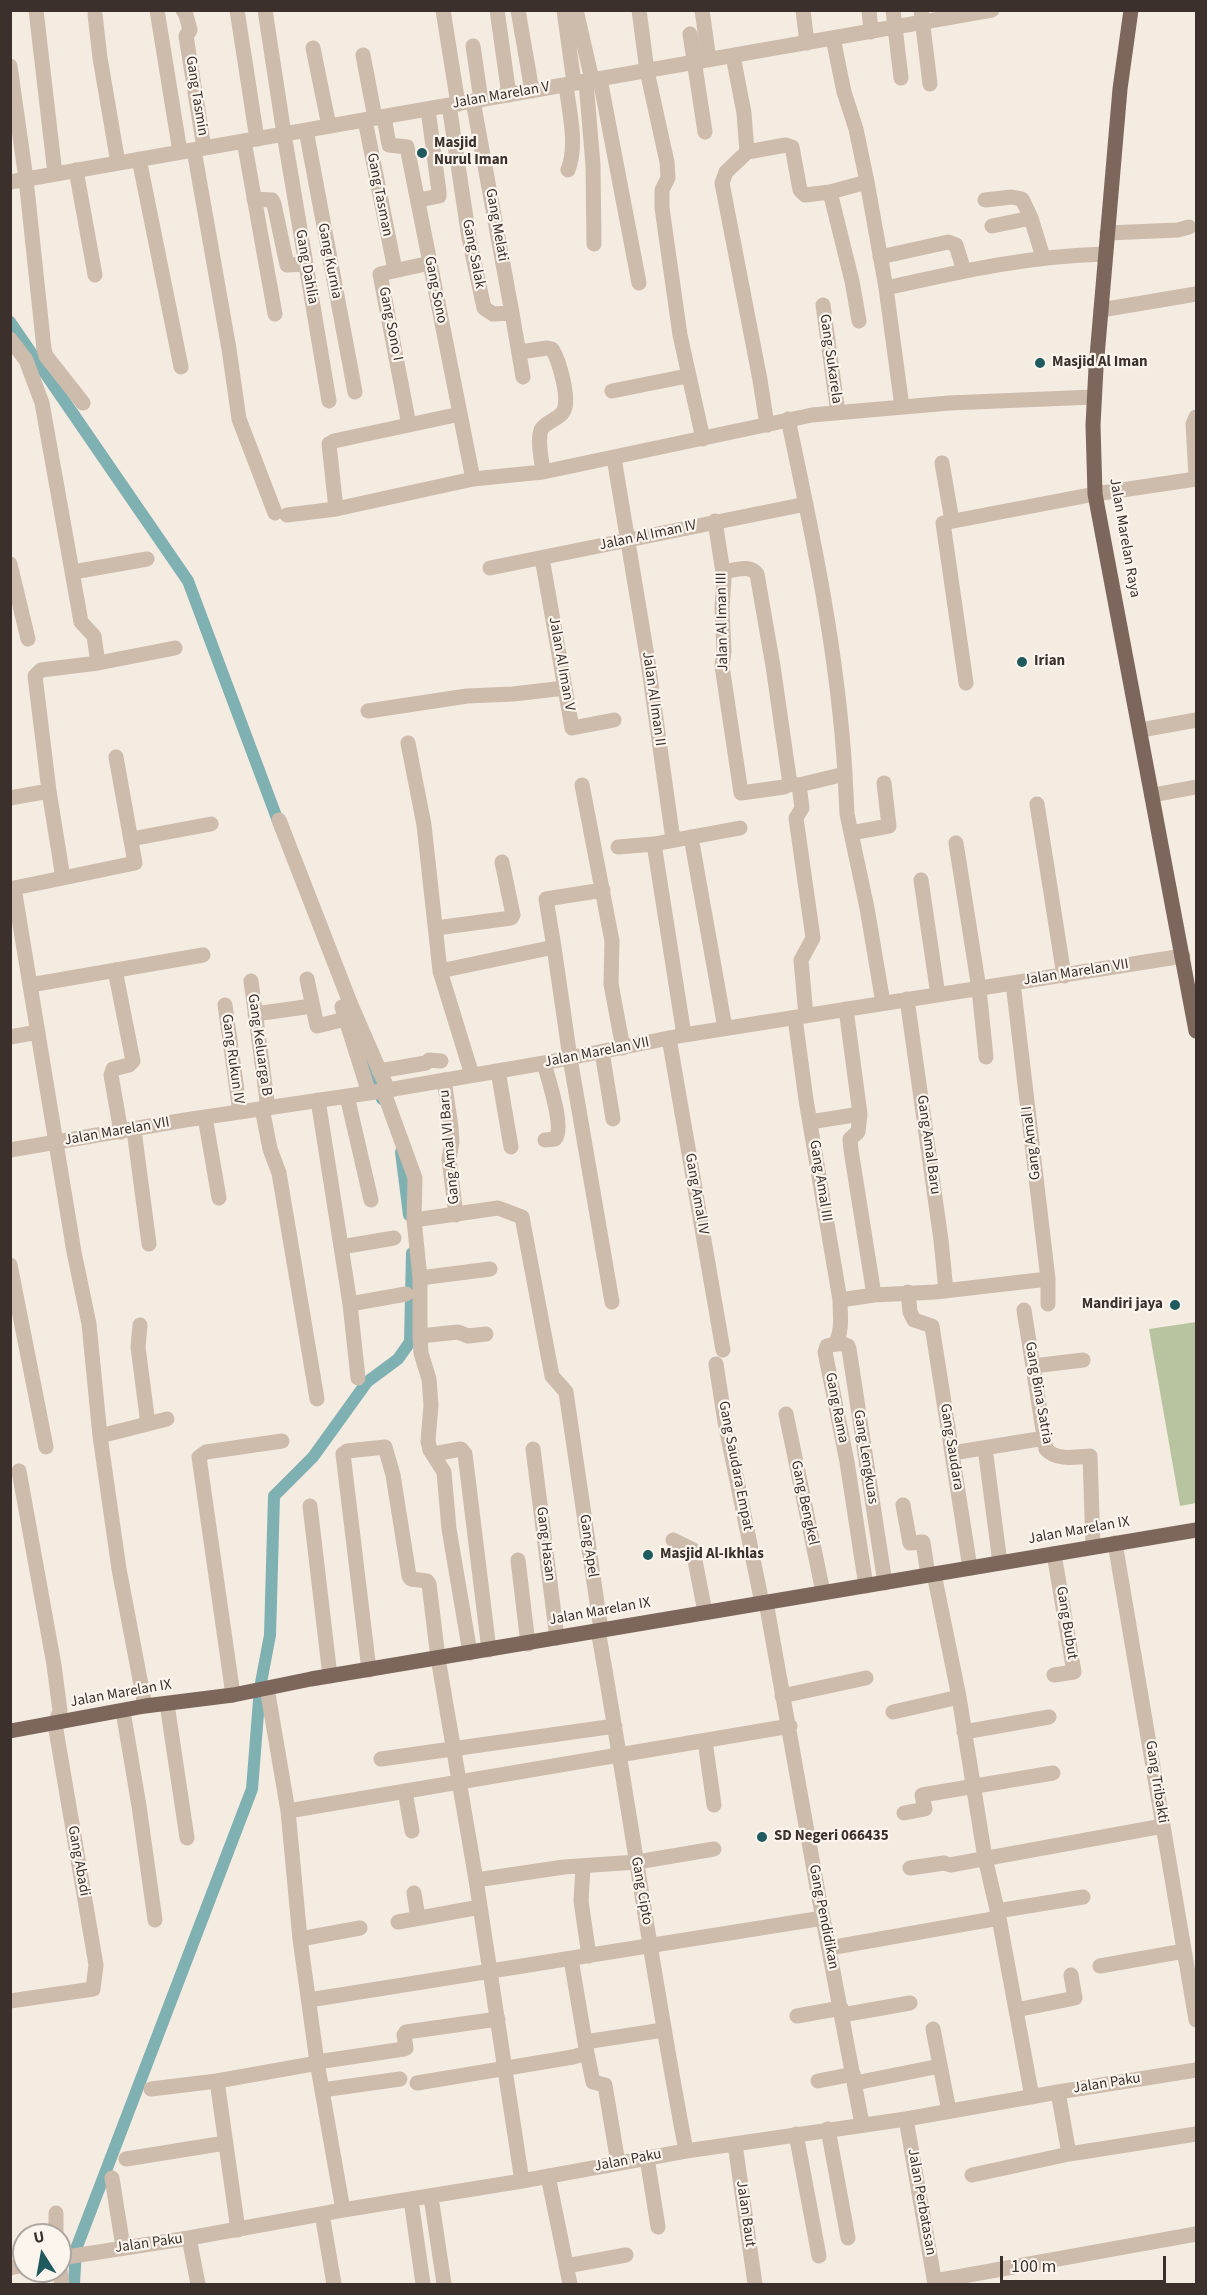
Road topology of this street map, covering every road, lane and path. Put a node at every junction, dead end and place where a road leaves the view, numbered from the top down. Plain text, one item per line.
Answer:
1 (36, 10) edge
2 (157, 10) edge
3 (183, 10) edge
4 (237, 10) edge
5 (265, 10) edge
6 (443, 10) edge
7 (497, 10) edge
8 (518, 10) edge
9 (564, 10) edge
10 (576, 10) edge
11 (639, 10) edge
12 (702, 10) edge
13 (803, 10) edge
14 (869, 10) edge
15 (893, 10) edge
16 (992, 10) edge
17 (1131, 10) edge
18 (95, 14) dead end
19 (922, 16) edge
20 (895, 27) junction
21 (872, 32) junction
22 (690, 34) dead end
23 (832, 38) junction
24 (807, 43) junction
25 (473, 46) dead end
26 (314, 48) dead end
27 (363, 55) dead end
28 (732, 56) junction
29 (702, 61) junction
30 (10, 66) edge
31 (647, 71) junction
32 (901, 78) dead end
33 (584, 82) junction
34 (930, 84) dead end
35 (532, 91) junction
36 (509, 95) junction
37 (465, 102) junction
38 (428, 109) junction
39 (374, 118) junction
40 (329, 126) junction
41 (306, 130) junction
42 (705, 132) dead end
43 (284, 134) junction
44 (251, 140) junction
45 (193, 150) junction
46 (747, 152) junction
47 (140, 159) junction
48 (118, 163) junction
49 (568, 170) dead end
50 (76, 171) junction
51 (55, 174) junction
52 (18, 181) edge
53 (867, 182) junction
54 (830, 192) junction
55 (254, 199) junction
56 (419, 200) junction
57 (985, 200) dead end
58 (1031, 218) junction
59 (992, 226) dead end
60 (1189, 227) dead end
61 (1107, 233) junction
62 (594, 244) dead end
63 (1105, 254) junction
64 (880, 257) junction
65 (1043, 257) junction
66 (430, 263) junction
67 (306, 264) junction
68 (395, 270) junction
69 (964, 271) junction
70 (95, 275) dead end
71 (639, 283) dead end
72 (886, 288) junction
73 (1197, 294) edge
74 (823, 305) dead end
75 (1101, 310) junction
76 (512, 313) junction
77 (274, 314) dead end
78 (859, 321) dead end
79 (10, 339) edge
80 (520, 352) junction
81 (181, 367) dead end
82 (687, 376) junction
83 (523, 377) dead end
84 (612, 391) dead end
85 (355, 392) dead end
86 (1094, 397) junction
87 (329, 400) dead end
88 (83, 403) dead end
89 (902, 407) junction
90 (838, 413) junction
91 (460, 414) junction
92 (1197, 417) edge
93 (788, 419) junction
94 (409, 425) junction
95 (767, 425) junction
96 (703, 439) junction
97 (614, 458) junction
98 (942, 463) dead end
99 (543, 472) junction
100 (1197, 478) edge
101 (473, 479) junction
102 (1095, 494) junction
103 (806, 504) junction
104 (336, 509) junction
105 (952, 520) junction
106 (716, 521) junction
107 (628, 541) junction
108 (147, 558) dead end
109 (542, 558) junction
110 (10, 564) edge
111 (490, 568) dead end
112 (73, 572) junction
113 (723, 572) junction
114 (28, 639) dead end
115 (175, 648) dead end
116 (98, 663) junction
117 (966, 683) dead end
118 (565, 688) junction
119 (368, 711) dead end
120 (615, 720) dead end
121 (1197, 720) edge
122 (1141, 730) junction
123 (408, 743) dead end
124 (116, 757) dead end
125 (845, 774) junction
126 (884, 783) dead end
127 (582, 785) dead end
128 (794, 785) junction
129 (1197, 787) edge
130 (49, 791) junction
131 (1153, 795) junction
132 (10, 798) edge
133 (1037, 804) dead end
134 (279, 820) dead end
135 (211, 824) dead end
136 (740, 828) dead end
137 (851, 833) junction
138 (691, 837) junction
139 (131, 839) junction
140 (673, 840) junction
141 (956, 843) dead end
142 (654, 844) junction
143 (618, 847) dead end
144 (502, 862) dead end
145 (63, 878) junction
146 (921, 880) dead end
147 (603, 890) junction
148 (436, 928) junction
149 (554, 947) junction
150 (203, 955) dead end
151 (1183, 956) junction
152 (115, 970) junction
153 (440, 971) junction
154 (1064, 976) junction
155 (307, 979) dead end
156 (251, 981) dead end
157 (1013, 983) junction
158 (30, 985) junction
159 (979, 989) junction
160 (938, 995) junction
161 (339, 999) dead end
162 (907, 999) junction
163 (883, 1003) junction
164 (225, 1005) dead end
165 (312, 1006) junction
166 (846, 1009) junction
167 (255, 1014) junction
168 (801, 1017) junction
169 (351, 1018) junction
170 (725, 1028) junction
171 (1197, 1031) edge
172 (38, 1032) junction
173 (10, 1037) edge
174 (676, 1037) junction
175 (623, 1048) junction
176 (602, 1052) junction
177 (986, 1057) dead end
178 (570, 1058) junction
179 (441, 1061) dead end
180 (544, 1064) junction
181 (380, 1071) junction
182 (498, 1071) junction
183 (472, 1075) junction
184 (444, 1080) junction
185 (379, 1091) junction
186 (347, 1096) junction
187 (318, 1100) junction
188 (265, 1108) junction
189 (240, 1112) junction
190 (860, 1114) junction
191 (205, 1117) junction
192 (613, 1119) dead end
193 (810, 1122) junction
194 (127, 1131) junction
195 (545, 1140) dead end
196 (56, 1143) junction
197 (511, 1147) dead end
198 (10, 1150) edge
199 (219, 1198) dead end
200 (371, 1200) dead end
201 (456, 1215) junction
202 (414, 1220) junction
203 (394, 1238) dead end
204 (149, 1244) dead end
205 (341, 1247) junction
206 (10, 1265) edge
207 (490, 1269) dead end
208 (420, 1278) junction
209 (1048, 1279) junction
210 (946, 1291) junction
211 (908, 1292) junction
212 (406, 1294) dead end
213 (873, 1295) junction
214 (840, 1300) junction
215 (612, 1302) dead end
216 (350, 1304) junction
217 (1048, 1304) dead end
218 (1024, 1310) dead end
219 (140, 1325) dead end
220 (486, 1334) dead end
221 (420, 1336) junction
222 (835, 1344) junction
223 (720, 1357) joint
224 (1083, 1360) dead end
225 (1033, 1366) junction
226 (358, 1378) dead end
227 (317, 1399) dead end
228 (786, 1414) dead end
229 (167, 1419) dead end
230 (148, 1424) junction
231 (100, 1436) junction
232 (1045, 1438) junction
233 (282, 1441) dead end
234 (46, 1447) dead end
235 (985, 1448) junction
236 (533, 1449) dead end
237 (952, 1453) junction
238 (433, 1454) junction
239 (19, 1471) dead end
240 (903, 1505) dead end
241 (310, 1506) dead end
242 (1197, 1530) edge
243 (673, 1540) dead end
244 (1115, 1543) junction
245 (1093, 1547) junction
246 (1054, 1554) junction
247 (518, 1560) dead end
248 (1000, 1563) junction
249 (970, 1568) junction
250 (931, 1575) junction
251 (885, 1583) junction
252 (866, 1586) junction
253 (823, 1592) junction
254 (764, 1603) junction
255 (705, 1612) junction
256 (599, 1630) junction
257 (557, 1638) junction
258 (528, 1644) junction
259 (489, 1650) junction
260 (470, 1653) junction
261 (438, 1658) junction
262 (369, 1670) junction
263 (1054, 1675) dead end
264 (330, 1676) junction
265 (866, 1678) dead end
266 (260, 1690) junction
267 (233, 1695) junction
268 (782, 1696) junction
269 (959, 1697) junction
270 (167, 1704) junction
271 (145, 1706) junction
272 (123, 1711) junction
273 (893, 1712) dead end
274 (1049, 1717) dead end
275 (55, 1724) junction
276 (615, 1726) junction
277 (790, 1726) junction
278 (10, 1731) edge
279 (963, 1732) junction
280 (705, 1741) junction
281 (454, 1748) junction
282 (620, 1755) junction
283 (381, 1759) dead end
284 (1053, 1773) dead end
285 (460, 1782) junction
286 (974, 1788) junction
287 (405, 1791) junction
288 (714, 1805) dead end
289 (288, 1811) junction
290 (904, 1813) dead end
291 (1163, 1826) junction
292 (412, 1831) dead end
293 (187, 1838) dead end
294 (714, 1849) dead end
295 (986, 1858) junction
296 (637, 1862) junction
297 (583, 1867) junction
298 (910, 1868) dead end
299 (476, 1880) junction
300 (414, 1893) dead end
301 (1083, 1898) dead end
302 (480, 1907) junction
303 (998, 1914) junction
304 (418, 1918) junction
305 (823, 1918) junction
306 (154, 1920) dead end
307 (398, 1922) dead end
308 (360, 1928) dead end
309 (300, 1939) junction
310 (651, 1947) junction
311 (829, 1948) junction
312 (1184, 1951) junction
313 (589, 1956) junction
314 (571, 1959) junction
315 (1100, 1966) dead end
316 (490, 1971) junction
317 (1071, 1975) dead end
318 (309, 2000) junction
319 (10, 2001) edge
320 (910, 2002) dead end
321 (1016, 2010) junction
322 (842, 2011) junction
323 (797, 2016) dead end
324 (498, 2019) junction
325 (1197, 2020) edge
326 (933, 2029) dead end
327 (663, 2030) junction
328 (586, 2048) junction
329 (317, 2062) junction
330 (940, 2066) junction
331 (506, 2068) junction
332 (1197, 2070) edge
333 (400, 2079) dead end
334 (854, 2079) junction
335 (217, 2081) junction
336 (818, 2081) dead end
337 (417, 2083) dead end
338 (151, 2089) dead end
339 (322, 2090) junction
340 (1058, 2091) junction
341 (1032, 2097) junction
342 (949, 2111) junction
343 (906, 2119) junction
344 (862, 2124) junction
345 (828, 2129) junction
346 (796, 2134) junction
347 (1197, 2134) edge
348 (225, 2143) junction
349 (735, 2144) junction
350 (686, 2151) junction
351 (1069, 2154) junction
352 (647, 2158) junction
353 (126, 2159) dead end
354 (618, 2163) junction
355 (972, 2175) dead end
356 (548, 2176) junction
357 (112, 2178) dead end
358 (522, 2181) junction
359 (431, 2197) junction
360 (411, 2200) junction
361 (343, 2210) junction
362 (56, 2213) dead end
363 (322, 2214) junction
364 (56, 2223) edge
365 (658, 2227) dead end
366 (238, 2230) junction
367 (1197, 2234) edge
368 (189, 2238) junction
369 (848, 2238) dead end
370 (123, 2247) junction
371 (626, 2256) dead end
372 (819, 2256) dead end
373 (72, 2259) edge
374 (566, 2266) junction
375 (935, 2283) edge
376 (198, 2284) edge
377 (334, 2284) edge
378 (423, 2284) edge
379 (444, 2284) edge
380 (570, 2284) edge
381 (755, 2284) edge

1 - 51 street
2 - 45 street
3 - 45 street, Gang Tasmin
4 - 44 street
5 - 43 street, Gang Dahlia
6 - 37 street
7 - 36 street
8 - 35 street
9 - 33 street
10 - 33 street
11 - 31 street
12 - 29 street
13 - 24 street
14 - 21 street
15 - 20 street
16 - 19 street, Jalan Marelan V
17 - 61 main road, Jalan Marelan Raya
18 - 48 street
19 - 20 street, Jalan Marelan V
19 - 34 street
20 - 21 street, Jalan Marelan V
20 - 32 street
21 - 23 street, Jalan Marelan V
22 - 29 street
23 - 24 street, Jalan Marelan V
23 - 53 street
24 - 28 street, Jalan Marelan V
25 - 37 street
26 - 40 street
27 - 39 street
28 - 29 street, Jalan Marelan V
28 - 46 street
29 - 31 street, Jalan Marelan V
29 - 42 street
30 - 52 street
31 - 33 street, Jalan Marelan V
31 - 82 street
33 - 35 street, Jalan Marelan V
33 - 49 street
33 - 62 street
33 - 71 street
35 - 36 street, Jalan Marelan V
36 - 37 street, Jalan Marelan V
37 - 38 street, Jalan Marelan V
37 - 76 street, Gang Melati
37 - 76 street, Gang Salak
38 - 39 street, Jalan Marelan V
38 - 56 street
39 - 40 street, Jalan Marelan V
39 - 56 street, Gang Sono
39 - 68 street, Gang Tasman
40 - 41 street, Jalan Marelan V
41 - 43 street, Jalan Marelan V
41 - 85 street, Gang Kurnia
43 - 44 street, Jalan Marelan V
43 - 67 street, Gang Dahlia
44 - 45 street, Jalan Marelan V
44 - 55 street
45 - 47 street, Jalan Marelan V
45 - 104 street
46 - 54 street
46 - 95 street
47 - 48 street, Jalan Marelan V
47 - 81 street
48 - 50 street, Jalan Marelan V
50 - 51 street, Jalan Marelan V
50 - 70 street
51 - 52 street, Jalan Marelan V
52 - 88 street
53 - 54 street
53 - 64 street
54 - 78 street
55 - 67 street
55 - 77 street
56 - 66 street, Gang Sono
57 - 58 street
58 - 59 street
58 - 65 street
60 - 61 street
61 - 63 main road, Jalan Marelan Raya
63 - 65 street
63 - 75 main road, Jalan Marelan Raya
64 - 69 street
64 - 72 street
65 - 69 street
66 - 68 street, Gang Sono I
66 - 91 street, Gang Sono
67 - 87 street, Gang Dahlia
68 - 94 street, Gang Sono I
69 - 72 street
72 - 89 street
73 - 75 street
74 - 90 street, Gang Sukarela
75 - 86 main road, Jalan Marelan Raya
76 - 80 street
79 - 112 street
80 - 83 street
80 - 99 street
82 - 84 street
82 - 96 street
86 - 89 street
86 - 102 main road, Jalan Marelan Raya
89 - 90 street
90 - 93 street
91 - 94 street
91 - 101 street, Gang Sono
92 - 100 street
93 - 95 street
93 - 103 street
94 - 104 street
95 - 96 street
96 - 97 street
97 - 99 street
97 - 107 street, Jalan Al Iman II
98 - 105 street
99 - 101 street
100 - 102 street
101 - 104 street
102 - 105 street
102 - 122 main road, Jalan Marelan Raya
103 - 106 street, Jalan Al Iman IV
103 - 125 street
105 - 117 street
106 - 107 street, Jalan Al Iman IV
106 - 113 street, Jalan Al Iman III
107 - 109 street, Jalan Al Iman IV
107 - 140 street, Jalan Al Iman II
108 - 112 street
109 - 111 street, Jalan Al Iman IV
109 - 118 street, Jalan Al Iman V
110 - 114 street
112 - 116 street
113 - 128 street, Gang Amal III
113 - 128 street, Jalan Al Iman III
115 - 116 street
116 - 130 street
118 - 119 street
118 - 120 street, Jalan Al Iman V
121 - 122 street
122 - 131 main road, Jalan Marelan Raya
123 - 148 street
124 - 139 street
125 - 128 street
125 - 137 street
126 - 137 street
127 - 147 street
128 - 168 street, Gang Amal III
129 - 131 street
130 - 132 street
130 - 145 street
131 - 151 main road, Jalan Marelan Raya
133 - 154 street
134 - 169 street
135 - 139 street
136 - 138 street
137 - 163 street
138 - 140 street
138 - 170 street
139 - 145 street
140 - 142 street
141 - 159 street
142 - 143 street
142 - 174 street, Gang Amal IV
144 - 148 street
145 - 158 street
146 - 160 street
147 - 149 street
147 - 175 street
148 - 153 street
149 - 153 street
149 - 178 street
150 - 152 street
151 - 154 street, Jalan Marelan VII
151 - 171 main road, Jalan Marelan Raya
152 - 158 street
152 - 194 street
153 - 183 street
154 - 157 street, Jalan Marelan VII
155 - 165 street
156 - 167 street, Gang Keluarga B
157 - 159 street, Jalan Marelan VII
157 - 209 street, Gang Amal I
158 - 172 street
159 - 160 street, Jalan Marelan VII
159 - 177 street
160 - 162 street, Jalan Marelan VII
161 - 169 street
162 - 163 street, Jalan Marelan VII
162 - 210 street, Gang Amal Baru
163 - 166 street, Jalan Marelan VII
164 - 189 street, Gang Rukun IV
165 - 167 street
165 - 169 street
166 - 168 street, Jalan Marelan VII
166 - 190 street
167 - 188 street, Gang Keluarga B
168 - 170 street, Jalan Marelan VII
168 - 193 street, Gang Amal III
169 - 181 street
169 - 185 street
170 - 174 street, Jalan Marelan VII
172 - 173 street
172 - 196 street
174 - 175 street, Jalan Marelan VII
174 - 223 street, Gang Amal IV
175 - 176 street, Jalan Marelan VII
176 - 178 street, Jalan Marelan VII
176 - 192 street
178 - 180 street, Jalan Marelan VII
178 - 215 street
179 - 181 street
180 - 182 street, Jalan Marelan VII
180 - 195 street
181 - 185 street
182 - 183 street, Jalan Marelan VII
182 - 197 street
183 - 184 street, Jalan Marelan VII
184 - 185 street, Jalan Marelan VII
184 - 201 street, Gang Amal VI Baru
185 - 186 street, Jalan Marelan VII
185 - 202 street
186 - 187 street, Jalan Marelan VII
186 - 200 street
187 - 188 street, Jalan Marelan VII
187 - 205 street
188 - 189 street, Jalan Marelan VII
188 - 227 street, Gang Keluarga B
189 - 191 street, Jalan Marelan VII
190 - 193 street
190 - 213 street
191 - 194 street, Jalan Marelan VII
191 - 199 street
193 - 214 street, Gang Amal III
194 - 196 street, Jalan Marelan VII
194 - 204 street
196 - 198 street, Jalan Marelan VII
196 - 231 street
201 - 202 street
201 - 256 street, Gang Apel
202 - 208 street
203 - 205 street
205 - 216 street
206 - 234 street
207 - 208 street
208 - 221 street
209 - 210 street
209 - 217 street, Gang Amal I
210 - 211 street
211 - 213 street
211 - 237 street, Gang Saudara
212 - 216 street
213 - 214 street
214 - 222 street, Gang Amal III
216 - 226 street
218 - 225 street, Gang Bina Satria
219 - 230 street
220 - 221 street
221 - 238 street
222 - 251 street, Gang Lengkuas
222 - 252 street, Gang Rama
223 - 254 street, Gang Saudara Empat
224 - 225 street
225 - 232 street, Gang Bina Satria
228 - 253 street, Gang Bengkel
229 - 230 street
230 - 231 street
231 - 271 street
232 - 235 street
232 - 245 street, Gang Bina Satria
233 - 267 street
235 - 237 street
235 - 248 street
236 - 257 street, Gang Hasan
237 - 249 street, Gang Saudara
238 - 259 street
238 - 260 street
239 - 275 street
240 - 250 street
241 - 264 street
242 - 244 main road, Jalan Marelan IX
243 - 255 street
244 - 245 main road, Jalan Marelan IX
244 - 291 street, Gang Tribakti
245 - 246 main road, Jalan Marelan IX
246 - 248 main road, Jalan Marelan IX
246 - 263 street, Gang Bubut
247 - 258 street
248 - 249 main road, Jalan Marelan IX
249 - 250 main road, Jalan Marelan IX
250 - 251 main road, Jalan Marelan IX
250 - 269 street
251 - 252 main road, Jalan Marelan IX
252 - 253 main road, Jalan Marelan IX
253 - 254 main road, Jalan Marelan IX
254 - 255 main road, Jalan Marelan IX
254 - 268 street, Gang Pendidikan
255 - 256 main road, Jalan Marelan IX
256 - 257 main road, Jalan Marelan IX
256 - 276 street, Gang Cipto
257 - 258 main road, Jalan Marelan IX
258 - 259 main road, Jalan Marelan IX
259 - 260 main road, Jalan Marelan IX
260 - 261 main road, Jalan Marelan IX
261 - 262 main road, Jalan Marelan IX
261 - 262 street
261 - 281 street
262 - 264 main road, Jalan Marelan IX
264 - 266 main road, Jalan Marelan IX
265 - 268 street
266 - 267 main road, Jalan Marelan IX
266 - 289 street
267 - 270 main road, Jalan Marelan IX
268 - 277 street, Gang Pendidikan
269 - 273 street
269 - 279 street
270 - 271 main road, Jalan Marelan IX
270 - 293 street
271 - 272 main road, Jalan Marelan IX
272 - 275 main road, Jalan Marelan IX
272 - 306 street
274 - 279 street
275 - 278 main road, Jalan Marelan IX
275 - 319 street, Gang Abadi
276 - 281 street
276 - 282 street, Gang Cipto
277 - 280 street
277 - 305 street, Gang Pendidikan
279 - 286 street
280 - 282 street
280 - 288 street
281 - 283 street
281 - 285 street
282 - 285 street
282 - 296 street, Gang Cipto
284 - 286 street
285 - 287 street
285 - 299 street
286 - 290 street
286 - 295 street
287 - 289 street
287 - 292 street
289 - 309 street
291 - 295 street
291 - 312 street, Gang Tribakti
294 - 296 street
295 - 298 street
295 - 303 street
296 - 297 street
296 - 310 street, Gang Cipto
297 - 299 street
297 - 313 street
299 - 302 street
300 - 304 street
301 - 303 street
302 - 304 street
302 - 316 street
303 - 311 street
303 - 321 street
304 - 307 street
305 - 310 street
305 - 311 street, Gang Pendidikan
308 - 309 street
309 - 318 street
310 - 313 street
310 - 327 street, Gang Cipto
311 - 322 street, Gang Pendidikan
312 - 315 street
312 - 325 street, Gang Tribakti
313 - 314 street
314 - 316 street
314 - 328 street
316 - 318 street
316 - 324 street
317 - 321 street
318 - 329 street
320 - 322 street
321 - 341 street
322 - 323 street
322 - 334 street, Gang Pendidikan
324 - 329 street
324 - 331 street
326 - 330 street
327 - 328 street
327 - 350 street, Gang Cipto
328 - 331 street
328 - 354 street
329 - 335 street
329 - 339 street
330 - 334 street
330 - 342 street
331 - 337 street
331 - 358 street
332 - 340 street, Jalan Paku
333 - 339 street
334 - 336 street
334 - 344 street, Gang Pendidikan
335 - 338 street
335 - 348 street
339 - 361 street
340 - 341 street, Jalan Paku
340 - 351 street
341 - 342 street, Jalan Paku
342 - 343 street, Jalan Paku
343 - 344 street, Jalan Paku
343 - 375 street, Jalan Perbatasan
344 - 345 street, Jalan Paku
345 - 346 street, Jalan Paku
345 - 369 street
346 - 349 street, Jalan Paku
346 - 372 street
347 - 351 street
348 - 353 street
348 - 366 street
349 - 350 street, Jalan Paku
349 - 381 street, Jalan Baut
350 - 352 street, Jalan Paku
351 - 355 street
352 - 354 street, Jalan Paku
352 - 365 street
354 - 356 street, Jalan Paku
356 - 358 street, Jalan Paku
356 - 374 street
357 - 370 street
358 - 359 street, Jalan Paku
359 - 360 street, Jalan Paku
359 - 379 street
360 - 361 street, Jalan Paku
360 - 378 street
361 - 363 street, Jalan Paku
362 - 364 street
363 - 366 street, Jalan Paku
363 - 377 street
366 - 368 street, Jalan Paku
367 - 375 street
368 - 370 street, Jalan Paku
368 - 376 street
370 - 373 street, Jalan Paku
371 - 374 street
374 - 380 street

